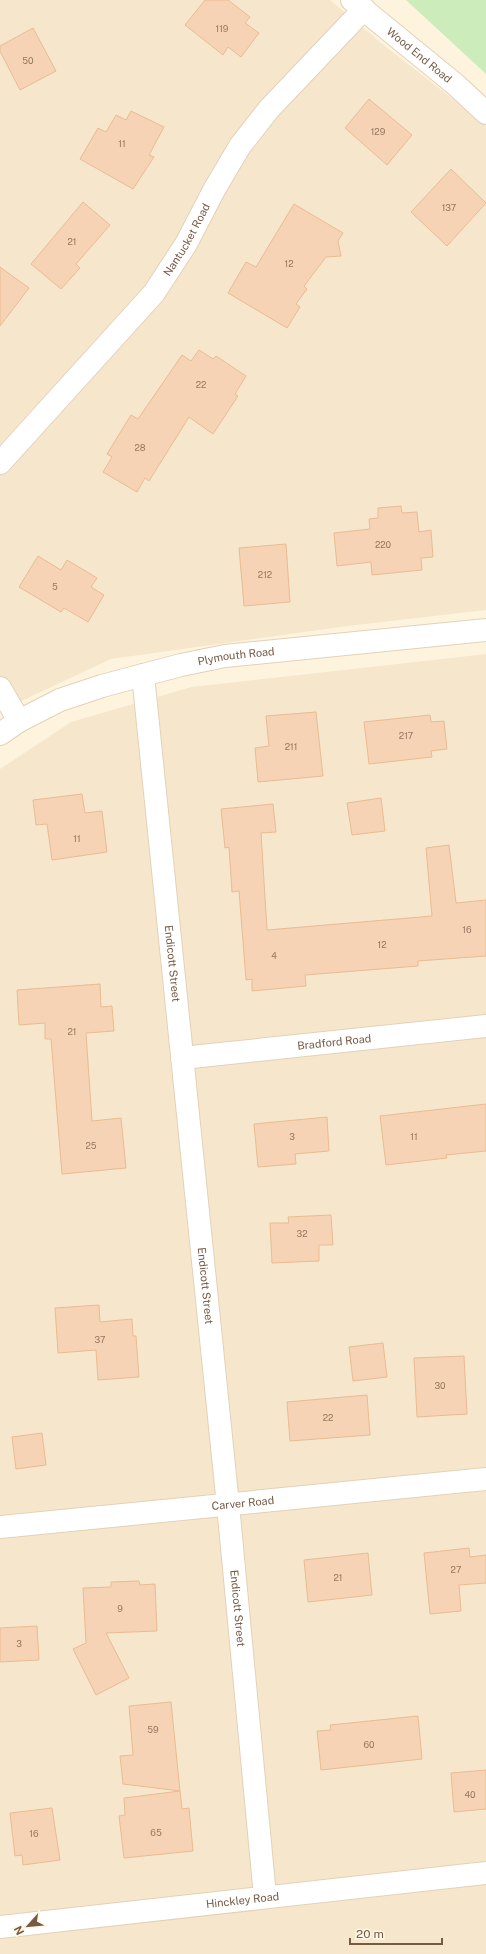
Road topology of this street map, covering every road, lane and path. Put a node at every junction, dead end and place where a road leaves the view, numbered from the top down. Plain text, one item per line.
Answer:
1 (358, 4) edge
2 (486, 113) edge
3 (0, 463) edge
4 (486, 630) edge
5 (143, 675) junction
6 (0, 688) edge
7 (19, 721) junction
8 (0, 734) edge
9 (486, 1026) edge
10 (182, 1058) junction
11 (486, 1478) edge
12 (228, 1505) junction
13 (0, 1527) edge
14 (486, 1873) edge
15 (265, 1896) junction
16 (0, 1927) edge

1 - 2 street, Wood End Road
1 - 3 street, Nantucket Road
4 - 5 street, Plymouth Road
5 - 7 street, Plymouth Road
5 - 10 street, Endicott Street
6 - 7 street
7 - 8 street, Plymouth Road
9 - 10 street, Bradford Road
10 - 12 street, Endicott Street
11 - 12 street, Carver Road
12 - 13 street, Carver Road
12 - 15 street, Endicott Street
14 - 15 street, Hinckley Road
15 - 16 street, Hinckley Road

